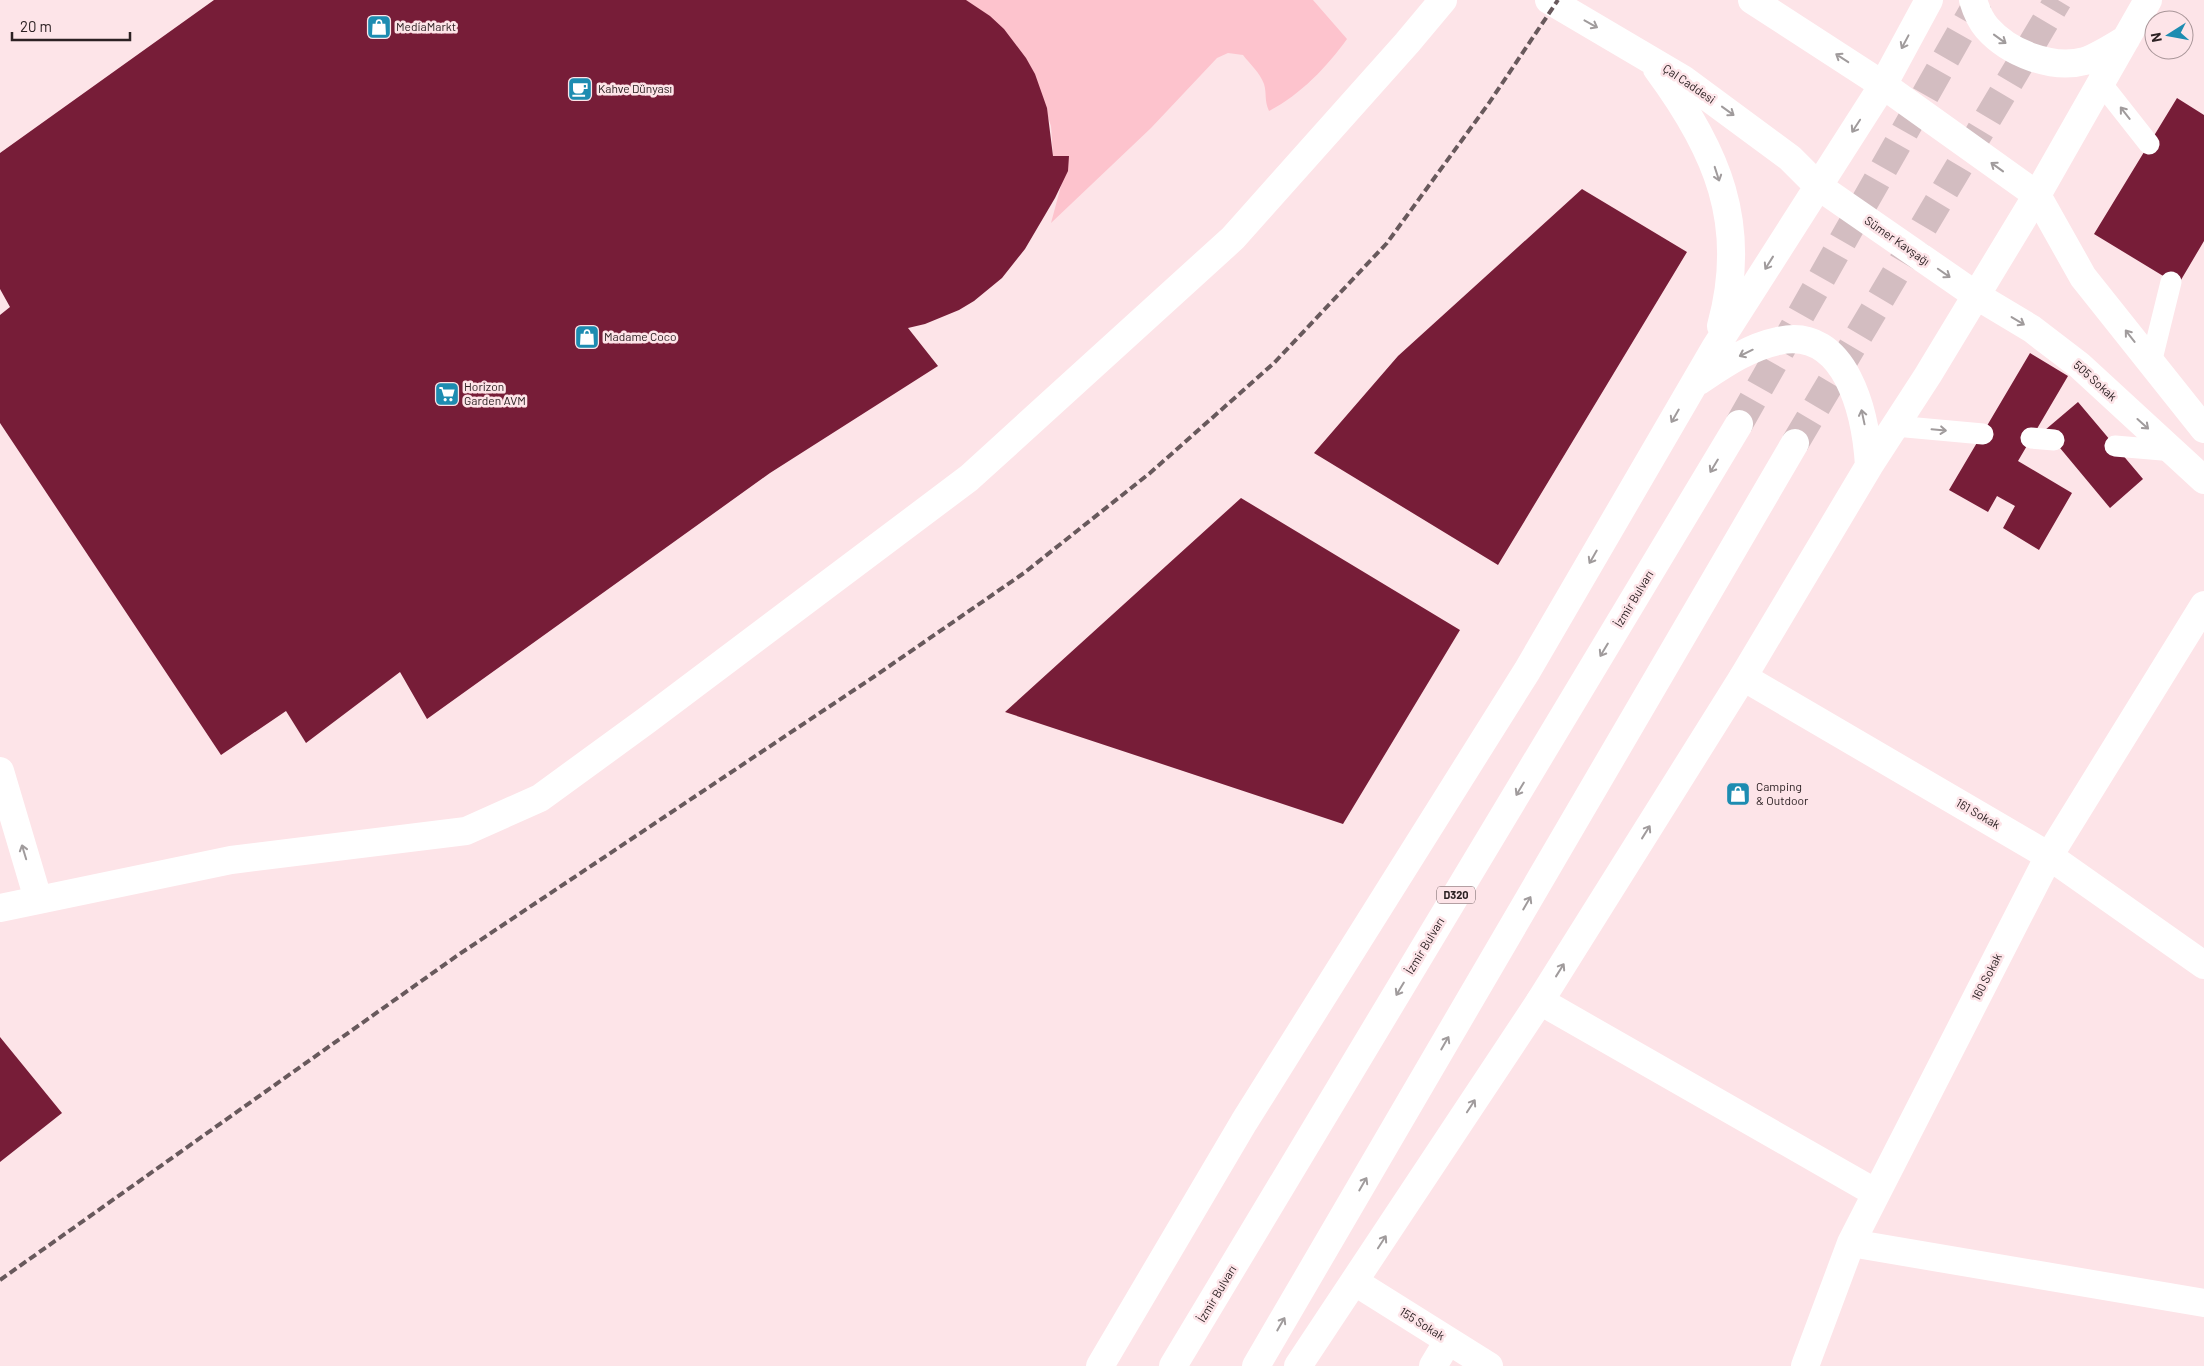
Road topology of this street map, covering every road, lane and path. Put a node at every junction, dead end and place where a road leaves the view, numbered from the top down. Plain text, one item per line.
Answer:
1 (1443, 0) edge
2 (1549, 0) edge
3 (1752, 0) edge
4 (1929, 0) edge
5 (1973, 0) edge
6 (2148, 0) edge
7 (2126, 39) junction
8 (1648, 57) junction
9 (2101, 82) junction
10 (1883, 85) junction
11 (2149, 144) dead end
12 (1818, 186) junction
13 (2037, 196) junction
14 (2171, 282) dead end
15 (1976, 296) junction
16 (1715, 348) junction
17 (2151, 363) junction
18 (1694, 384) junction
19 (1740, 424) tunnel mouth
20 (1895, 426) junction
21 (2204, 429) edge
22 (1983, 434) dead end
23 (2032, 438) dead end
24 (2054, 440) dead end
25 (1795, 443) tunnel mouth
26 (2115, 446) dead end
27 (2174, 451) junction
28 (1870, 466) junction
29 (2204, 480) edge
30 (2204, 605) edge
31 (1743, 677) junction
32 (0, 771) edge
33 (2049, 856) junction
34 (38, 899) junction
35 (0, 908) edge
36 (2204, 964) edge
37 (1540, 1001) junction
38 (1876, 1193) junction
39 (1851, 1243) junction
40 (1355, 1282) junction
41 (2204, 1303) edge
42 (1448, 1341) junction
43 (1303, 1361) edge
44 (1100, 1366) edge
45 (1173, 1366) edge
46 (1256, 1366) edge
47 (1433, 1366) edge
48 (1489, 1366) edge
49 (1805, 1366) edge

1 - 34 main road
2 -> 8 main road, Çal Caddesi
10 -> 3 main road
4 -> 10 main road
5 -> 7 main road
6 - 7 main road
7 - 9 main road
8 -> 12 main road, Çal Caddesi
8 -> 16 main road
11 -> 9 lane
9 - 13 main road
10 -> 12 main road
13 -> 10 main road
12 -> 15 main road, Sümer Kavşağı
12 -> 16 main road
13 - 15 main road
17 -> 13 main road
14 - 17 lane
15 - 20 main road
15 -> 27 main road, 505 Sokak
16 - 18 main road
17 - 21 main road
28 -> 18 main road
18 -> 44 main road
19 -> 45 main road, İzmir Bulvarı / D320
20 -> 22 lane
20 - 28 main road
23 - 24 lane
46 -> 25 main road
26 - 27 lane
27 - 29 main road, 505 Sokak
28 - 31 main road
30 - 33 main road, 160 Sokak
31 - 33 main road, 161 Sokak
37 -> 31 main road
34 -> 32 main road
33 - 36 main road, 161 Sokak
33 - 38 main road, 160 Sokak
34 - 35 main road
37 - 38 main road
40 -> 37 main road
38 - 39 main road, 160 Sokak
39 - 41 main road
39 - 49 main road, 160 Sokak
40 - 42 main road, 155 Sokak
40 - 43 main road
42 - 47 main road
42 - 48 main road, 155 Sokak

